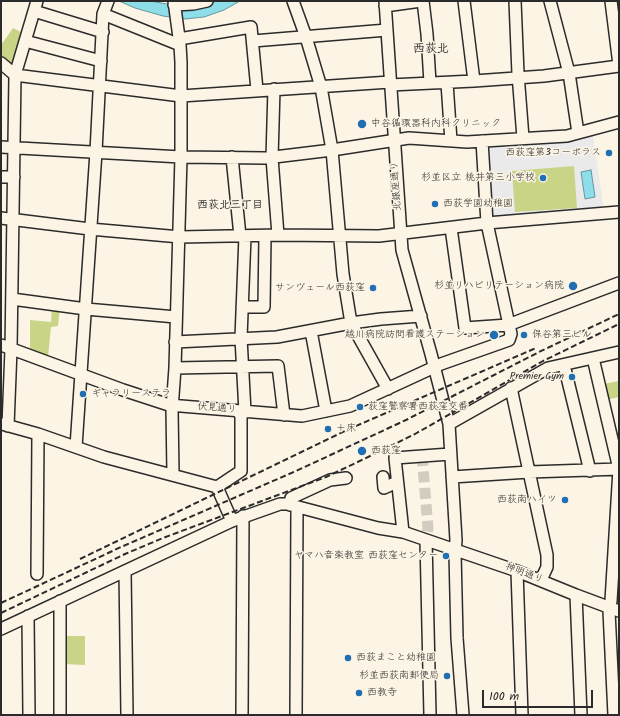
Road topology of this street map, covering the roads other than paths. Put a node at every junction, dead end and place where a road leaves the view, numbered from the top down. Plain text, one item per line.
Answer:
1 (108, 1) edge
2 (207, 1) edge
3 (293, 1) edge
4 (422, 1) edge
5 (464, 1) edge
6 (514, 1) edge
7 (550, 1) edge
8 (611, 1) edge
9 (385, 4) edge
10 (36, 6) edge
11 (175, 7) edge
12 (103, 14) junction
13 (387, 30) junction
14 (103, 32) junction
15 (306, 37) junction
16 (25, 41) junction
17 (180, 42) junction
18 (253, 42) junction
19 (101, 61) junction
20 (1, 63) edge
21 (619, 65) edge
22 (569, 73) junction
23 (15, 75) junction
24 (519, 78) junction
25 (474, 81) junction
26 (447, 82) junction
27 (390, 83) junction
28 (430, 83) junction
29 (99, 86) junction
30 (322, 87) junction
31 (274, 89) junction
32 (257, 90) junction
33 (181, 96) junction
34 (619, 122) edge
35 (578, 133) junction
36 (523, 138) junction
37 (394, 140) junction
38 (451, 141) junction
39 (482, 141) junction
40 (1, 147) edge
41 (15, 148) junction
42 (332, 150) junction
43 (96, 152) junction
44 (181, 157) junction
45 (232, 158) junction
46 (272, 158) junction
47 (1, 177) edge
48 (14, 177) junction
49 (619, 212) edge
50 (1, 218) edge
51 (13, 220) junction
52 (487, 224) junction
53 (450, 228) junction
54 (90, 229) junction
55 (400, 234) junction
56 (278, 235) junction
57 (340, 235) junction
58 (242, 236) junction
59 (265, 236) junction
60 (180, 237) junction
61 (619, 283) edge
62 (12, 299) junction
63 (242, 307) junction
64 (86, 309) junction
65 (421, 316) junction
66 (176, 317) junction
67 (351, 323) junction
68 (508, 325) junction
69 (311, 331) junction
70 (241, 338) junction
71 (175, 342) junction
72 (6, 347) edge
73 (619, 352) edge
74 (593, 358) junction
75 (564, 365) junction
76 (243, 367) junction
77 (434, 367) junction
78 (175, 368) junction
79 (81, 374) junction
80 (511, 388) junction
81 (388, 389) junction
82 (173, 405) junction
83 (242, 411) junction
84 (326, 411) junction
85 (284, 414) junction
86 (448, 424) junction
87 (5, 425) edge
88 (38, 434) junction
89 (76, 447) junction
90 (450, 454) junction
91 (619, 469) edge
92 (590, 470) junction
93 (529, 472) junction
94 (173, 474) junction
95 (382, 477) dead end
96 (452, 477) junction
97 (346, 478) dead end
98 (397, 482) junction
99 (217, 486) junction
100 (293, 506) junction
101 (243, 516) junction
102 (232, 521) junction
103 (403, 532) junction
104 (427, 540) junction
105 (456, 549) junction
106 (125, 571) junction
107 (517, 571) junction
108 (37, 574) dead end
109 (541, 580) junction
110 (576, 595) junction
111 (60, 602) junction
112 (614, 609) edge
113 (28, 616) junction
114 (1, 629) edge
115 (29, 715) edge
116 (60, 715) edge
117 (127, 715) edge
118 (242, 715) edge
119 (296, 715) edge
120 (430, 715) edge
121 (463, 715) edge
122 (522, 715) edge
123 (581, 715) edge
124 (614, 715) edge

1 - 12 street
2 - 11 street
3 - 15 street
4 - 9 street
4 - 28 street
5 - 25 street
6 - 24 street
7 - 22 street
8 - 21 street
9 - 13 street, 北銀座通り
10 - 14 street
10 - 16 street
11 - 17 street
12 - 14 street
12 - 17 street
13 - 15 street
13 - 27 street, 北銀座通り
14 - 19 street
15 - 18 street
15 - 30 street
16 - 19 street
16 - 23 street
17 - 18 street
17 - 33 street
18 - 32 street
19 - 29 street
20 - 23 street
21 - 22 street
22 - 24 street
22 - 35 street
23 - 29 street
23 - 41 street
24 - 25 street
24 - 36 street
25 - 26 street
26 - 28 street
26 - 38 street
27 - 28 street
27 - 30 street
27 - 37 street, 北銀座通り
29 - 33 street
29 - 43 street
30 - 31 street
30 - 42 street
31 - 32 street
31 - 46 street
32 - 33 street
33 - 44 street
34 - 35 street
35 - 36 street
36 - 39 street
37 - 38 street
37 - 42 street
37 - 55 street, 北銀座通り
38 - 39 street
39 - 52 street
40 - 41 street
41 - 43 street
41 - 48 street
42 - 46 street
42 - 57 street
43 - 44 street
43 - 54 street
44 - 45 street
44 - 60 street
45 - 46 street
45 - 58 street
46 - 56 street
47 - 48 street
48 - 51 street
49 - 52 street
50 - 51 street
51 - 54 street
51 - 62 street
52 - 53 street
52 - 68 street
53 - 55 street
53 - 68 street
54 - 60 street
54 - 64 street
55 - 57 street
55 - 65 street, 北銀座通り
56 - 57 street
56 - 59 street
57 - 67 street
58 - 59 street
58 - 60 street
58 - 63 street
59 - 63 street
60 - 66 street
61 - 68 street
62 - 64 street
62 - 72 street
63 - 70 street
64 - 66 street
64 - 79 street
65 - 67 street
65 - 77 street, 北銀座通り
66 - 71 street
67 - 69 street
67 - 81 street
68 - 77 street, 伏見通り
69 - 70 street
69 - 84 street
70 - 71 street
70 - 76 street
71 - 78 street
72 - 79 street, 伏見通り
72 - 87 street
73 - 74 street
74 - 75 street
74 - 91 street
75 - 80 street
75 - 92 street
76 - 78 street
76 - 83 street
76 - 85 street
77 - 81 street, 伏見通り
77 - 86 street, 北銀座通り
78 - 82 street
79 - 82 street, 伏見通り
79 - 89 street
80 - 86 street
80 - 93 street
81 - 84 street, 伏見通り
82 - 83 street, 伏見通り
82 - 94 street
83 - 85 street, 伏見通り
83 - 99 street
84 - 85 street, 伏見通り
86 - 90 street, 北銀座通り
87 - 88 street
88 - 89 street
88 - 108 street
89 - 94 street
90 - 96 street, 北銀座通り
90 - 98 street
91 - 92 street
91 - 112 street
92 - 93 street
93 - 96 street
93 - 109 street
94 - 99 street
95 - 98 street
96 - 105 street, 北銀座通り
97 - 100 street
98 - 103 street
99 - 102 street
100 - 101 street, 神明通り
100 - 103 street, 神明通り
100 - 119 street
101 - 102 street, 神明通り
101 - 118 street
102 - 106 street, 神明通り
103 - 104 street, 神明通り
104 - 105 street, 神明通り
104 - 120 street
105 - 107 street, 神明通り
105 - 121 street, 北銀座通り
106 - 111 street, 神明通り
106 - 117 street
107 - 109 street, 神明通り
107 - 122 street
109 - 110 street, 神明通り
110 - 112 street, 神明通り
110 - 123 street
111 - 113 street, 神明通り
111 - 116 street
112 - 124 street
113 - 114 street, 神明通り
113 - 115 street

